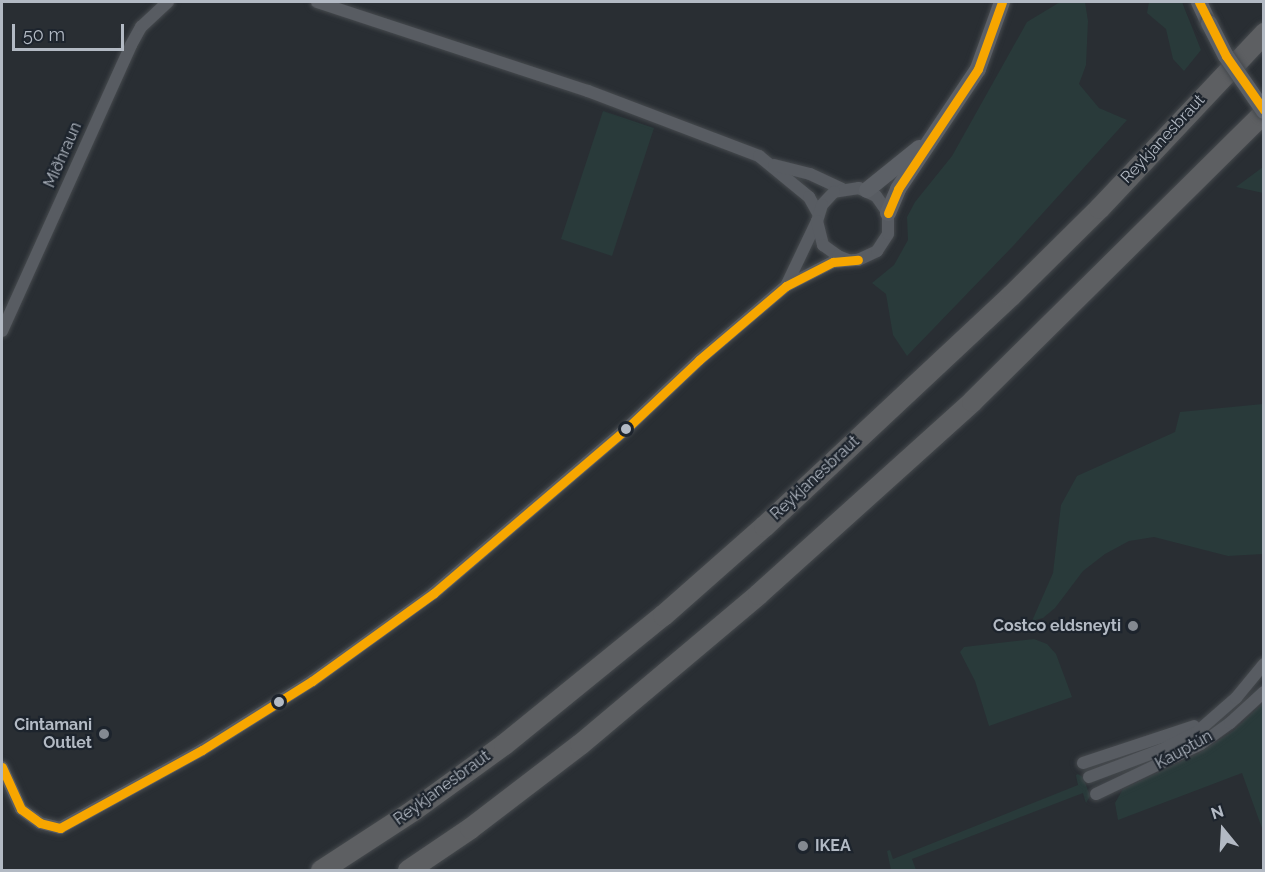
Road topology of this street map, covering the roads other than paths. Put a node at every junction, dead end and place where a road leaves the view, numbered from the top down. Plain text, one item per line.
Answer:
1 (168, 2) edge
2 (317, 2) edge
3 (1002, 2) edge
4 (1203, 9) edge
5 (1263, 33) edge
6 (1263, 112) edge
7 (1263, 127) edge
8 (931, 138) junction
9 (773, 165) junction
10 (842, 189) junction
11 (867, 190) junction
12 (1176, 200) junction
13 (888, 213) junction
14 (817, 217) junction
15 (848, 260) junction
16 (786, 286) junction
17 (2, 331) edge
18 (1263, 664) edge
19 (1263, 692) edge
20 (1211, 718) junction
21 (1083, 763) dead end
22 (2, 767) edge
23 (1089, 777) dead end
24 (1096, 795) dead end
25 (321, 870) edge
26 (408, 870) edge

1 - 17 street, Miðhraun
2 - 9 street
3 - 8 street
4 - 6 street, bridge
5 - 25 highway, Reykjanesbraut
6 - 12 highway
7 - 12 highway
8 - 11 street
8 - 13 street
9 - 10 street
9 - 14 street
10 - 11 street
10 - 14 street
11 - 13 street
12 - 26 highway
13 - 15 street
14 - 15 street
14 - 16 street
15 - 16 street
16 - 22 street
18 - 20 street, Kauptún
19 - 24 street, Kauptún
20 - 21 street, Kauptún
20 - 23 street, Kauptún

